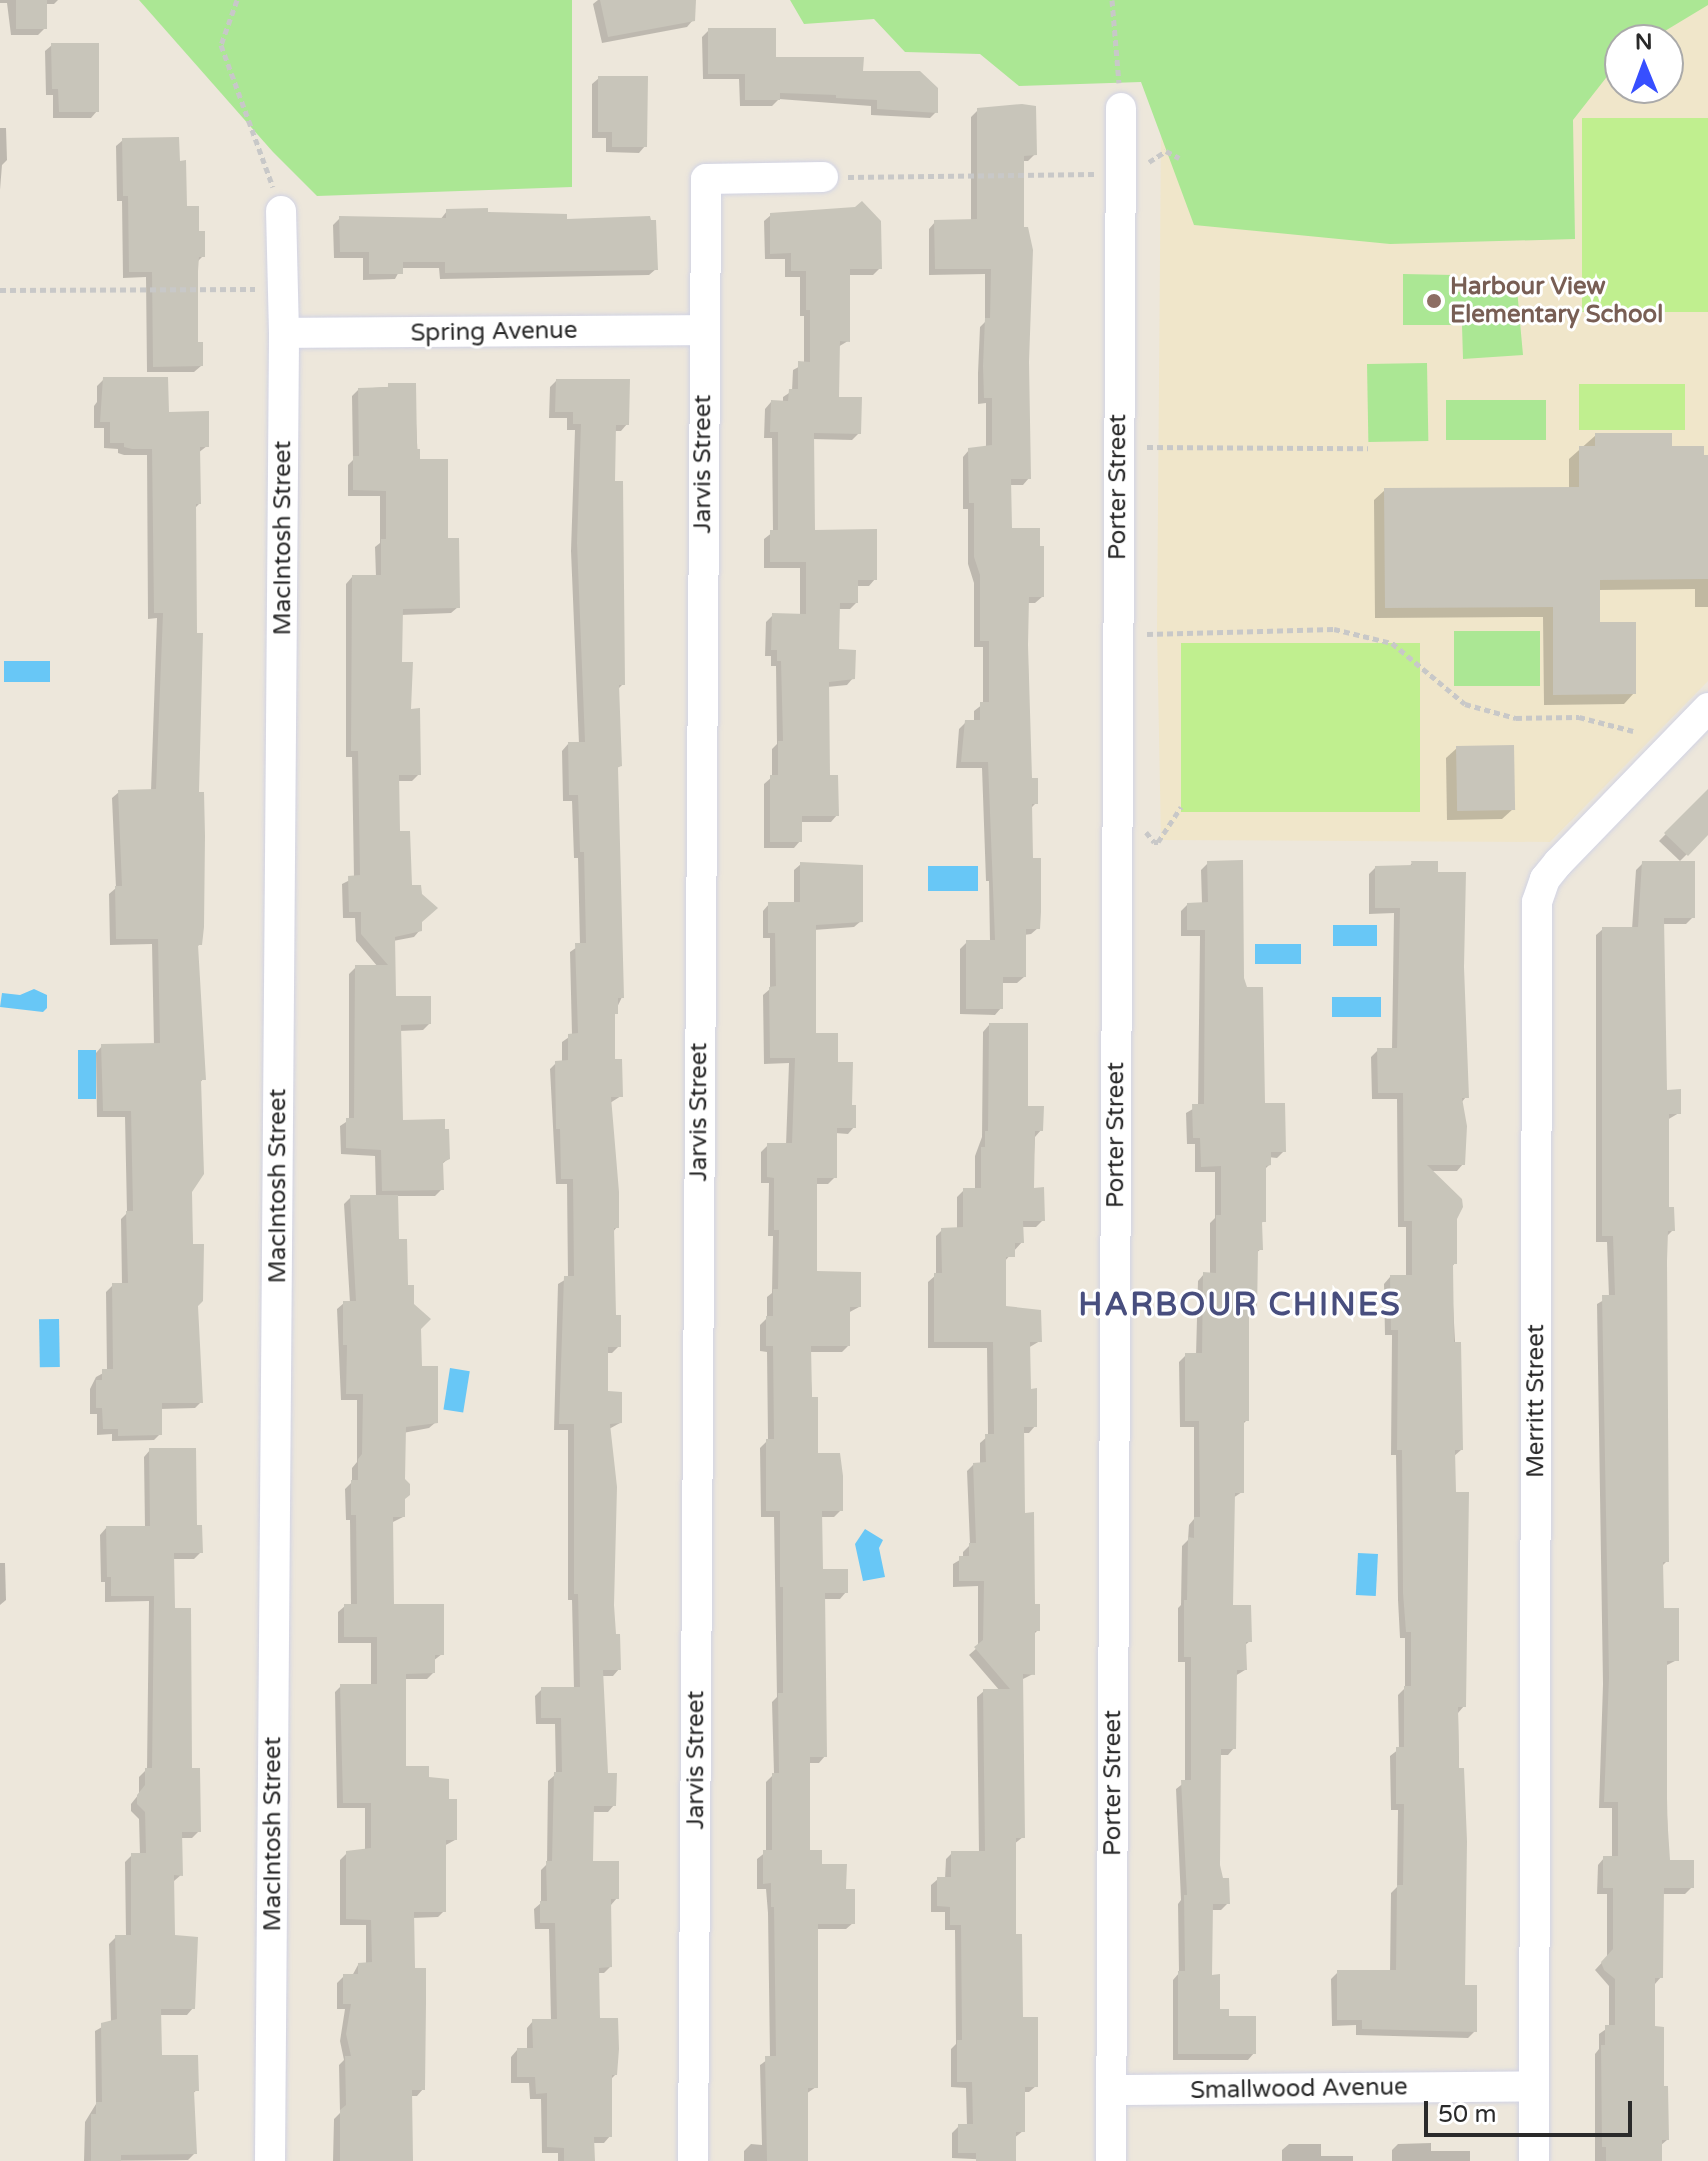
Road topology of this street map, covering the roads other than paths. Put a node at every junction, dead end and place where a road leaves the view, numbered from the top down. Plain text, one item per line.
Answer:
1 (1121, 108) road end
2 (823, 177) road end
3 (281, 211) road end
4 (704, 330) junction
5 (284, 333) junction
6 (1708, 708) edge
7 (1534, 2086) junction
8 (1111, 2090) junction
9 (270, 2161) edge
10 (693, 2161) edge
11 (1111, 2161) edge
12 (1534, 2161) edge

1 - 8 street, Porter Street
2 - 4 street, Jarvis Street
3 - 5 street, MacIntosh Street
4 - 5 street, Spring Avenue
4 - 10 street, Jarvis Street
5 - 9 street, MacIntosh Street
6 - 7 street, Merritt Street
7 - 8 street, Smallwood Avenue
7 - 12 street, Merritt Street
8 - 11 street, Porter Street

